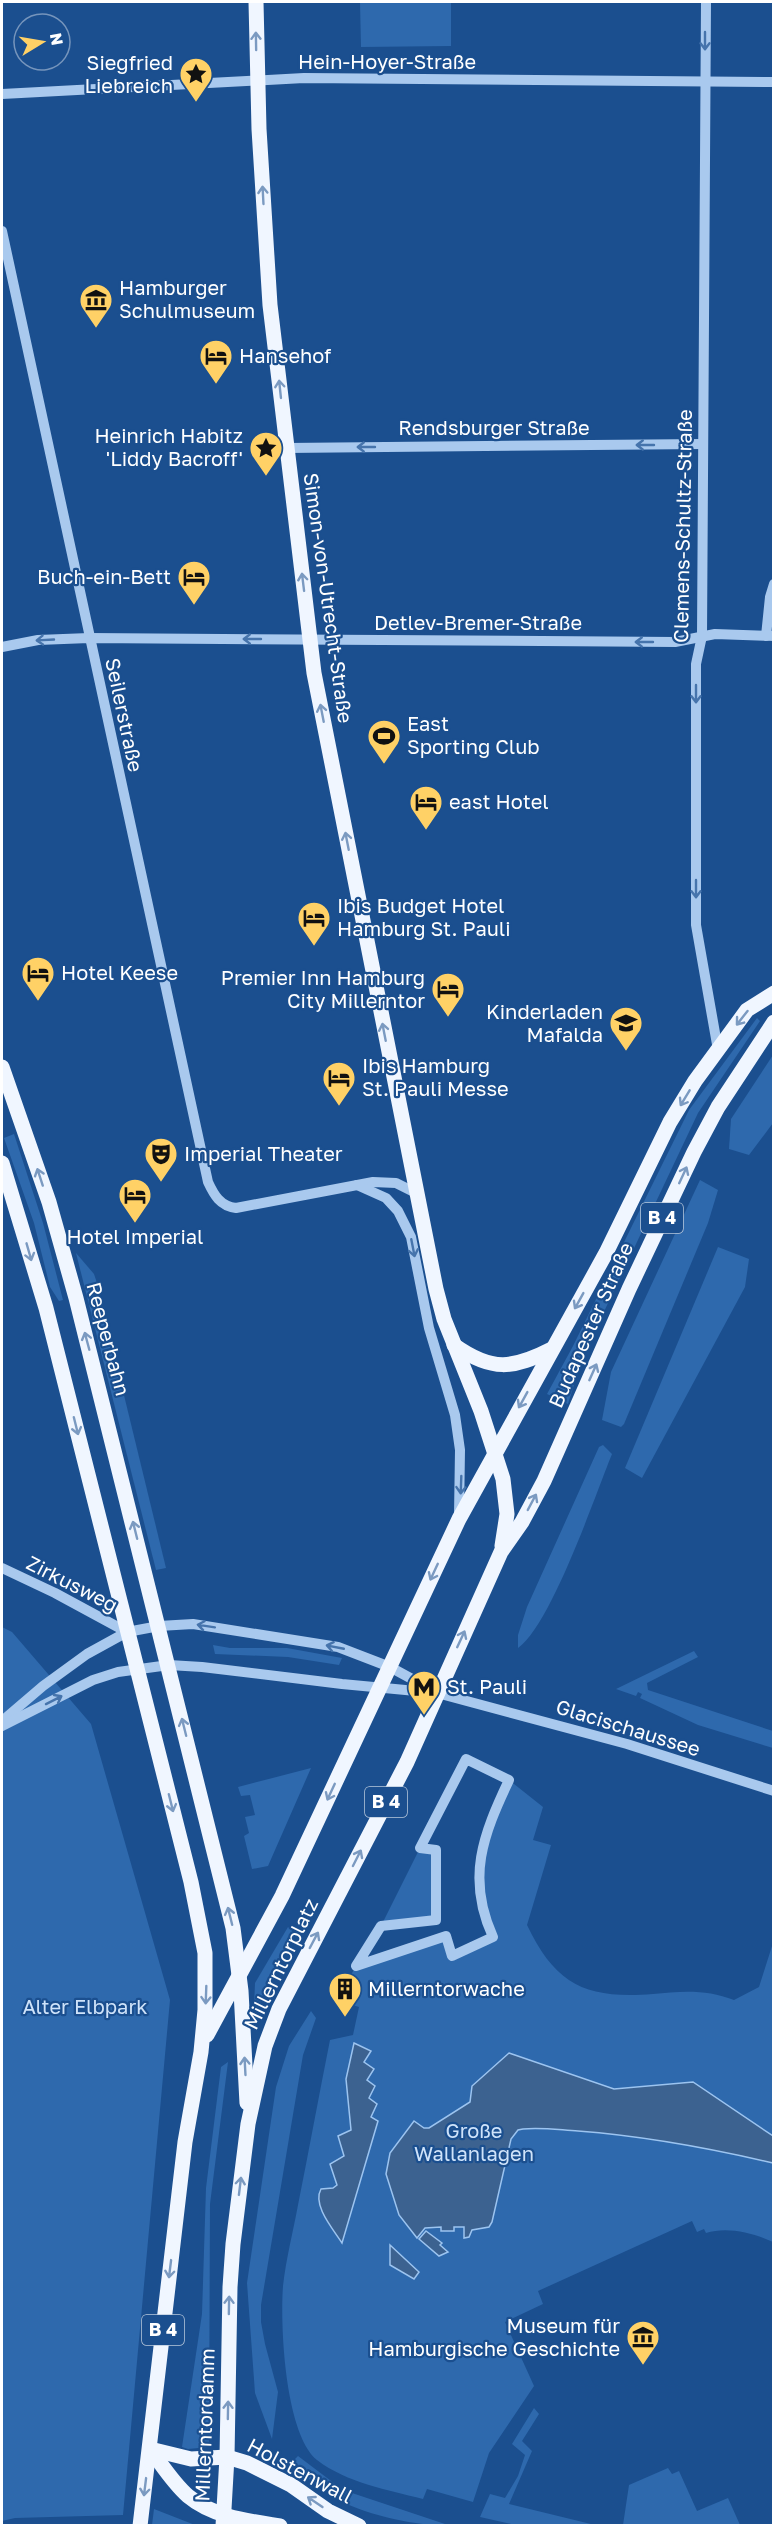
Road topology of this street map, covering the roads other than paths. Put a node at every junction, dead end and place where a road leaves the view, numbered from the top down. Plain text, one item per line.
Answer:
1 (256, 2) edge
2 (706, 2) edge
3 (257, 80) junction
4 (705, 80) junction
5 (774, 82) edge
6 (2, 94) edge
7 (2, 231) edge
8 (703, 444) junction
9 (286, 448) junction
10 (774, 584) edge
11 (702, 636) junction
12 (770, 636) edge
13 (89, 638) junction
14 (310, 640) junction
15 (2, 646) edge
16 (774, 993) edge
17 (774, 1022) edge
18 (718, 1050) junction
19 (2, 1067) edge
20 (2, 1163) edge
21 (357, 1185) junction
22 (416, 1193) junction
23 (7, 1196) edge
24 (454, 1346) junction
25 (552, 1349) junction
26 (495, 1451) junction
27 (459, 1519) junction
28 (501, 1552) junction
29 (2, 1569) edge
30 (159, 1626) junction
31 (127, 1632) junction
32 (169, 1665) junction
33 (390, 1666) junction
34 (136, 1668) junction
35 (380, 1688) junction
36 (437, 1693) junction
37 (2, 1721) edge
38 (2, 1726) edge
39 (509, 1780) joint
40 (774, 1791) edge
41 (239, 1974) junction
42 (201, 2052) junction
43 (248, 2124) junction
44 (150, 2450) junction
45 (227, 2457) junction
46 (223, 2520) edge
47 (140, 2526) edge
48 (280, 2526) edge
49 (359, 2526) edge

3 -> 1 main road, Simon-von-Utrecht-Straße
2 -> 4 street, Clemens-Schultz-Straße
3 - 4 street, Hein-Hoyer-Straße
3 - 6 street, Hein-Hoyer-Straße
9 -> 3 main road, Simon-von-Utrecht-Straße
4 - 5 street, Hein-Hoyer-Straße
4 - 8 street, Clemens-Schultz-Straße
7 - 13 street, Seilerstraße
8 -> 9 street, Rendsburger Straße
8 - 11 street, Clemens-Schultz-Straße
14 -> 9 main road, Simon-von-Utrecht-Straße
10 - 12 street
11 - 12 street, Detlev-Bremer-Straße
11 -> 14 street, Detlev-Bremer-Straße
11 -> 18 street, Clemens-Schultz-Straße
14 -> 13 street, Detlev-Bremer-Straße
13 -> 15 street, Detlev-Bremer-Straße
13 - 21 street, Seilerstraße
22 -> 14 main road, Simon-von-Utrecht-Straße
16 -> 18 main road, Budapester Straße / B 4
28 -> 17 main road, Budapester Straße / B 4
18 -> 25 main road, Budapester Straße / B 4
30 -> 19 main road, Reeperbahn
20 - 23 main road
21 - 22 street
21 -> 27 street
22 - 24 main road, Simon-von-Utrecht-Straße
23 -> 31 main road
24 - 25 main road
24 - 26 main road, Simon-von-Utrecht-Straße
25 -> 26 main road, Budapester Straße / B 4
26 - 27 main road, Budapester Straße / B 4
26 - 28 main road, Budapester Straße
27 -> 33 main road, Budapester Straße / B 4
36 -> 28 main road, Budapester Straße / B 4
29 - 31 street, Zirkusweg
30 - 31 street
30 - 32 main road, Millerntorplatz
33 -> 30 street
31 - 34 main road
31 - 37 street
32 - 34 street
32 - 35 street
41 -> 32 main road, Millerntorplatz
33 - 35 main road, Millerntorplatz / B 4
33 - 36 street
38 -> 34 street
34 -> 42 main road
35 - 36 street
35 -> 41 main road, Millerntorplatz / B 4
36 - 40 street, Glacischaussee
43 -> 36 main road, Millerntorplatz / B 4
39 - 39 street
41 - 42 main road, Millerntorplatz / B 4
43 -> 41 main road, Millerntorplatz
42 -> 44 main road, B 4
45 -> 43 main road, Millerntordamm / B 4
44 - 45 main road, Holstenwall
44 - 46 main road, Millerntordamm
44 -> 47 main road, B 4
45 - 46 main road, Millerntordamm / B 4
49 -> 45 main road, Holstenwall
46 - 48 main road

